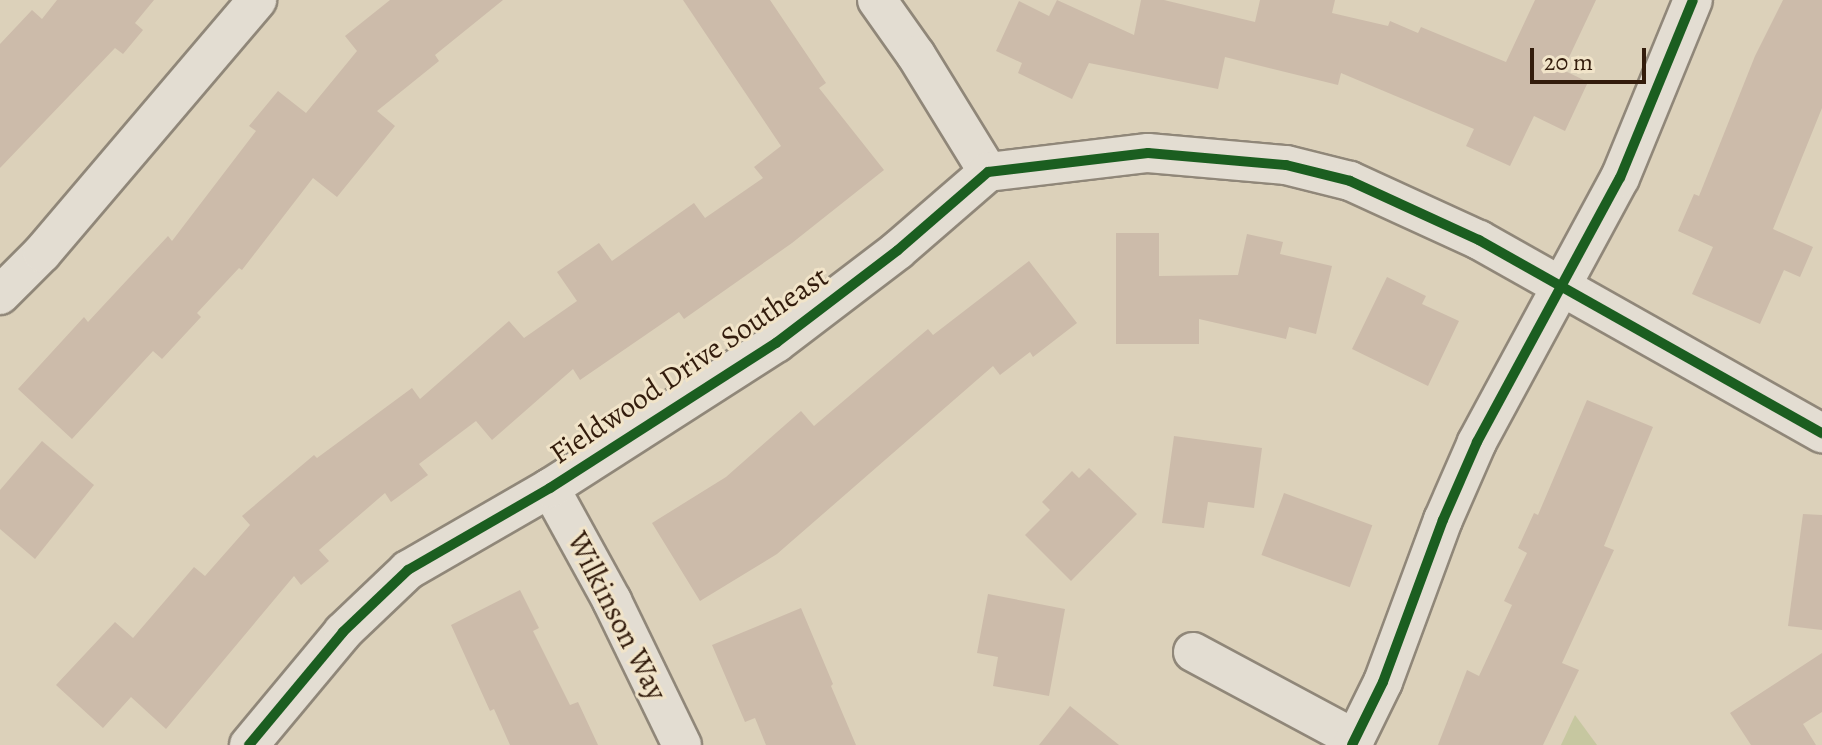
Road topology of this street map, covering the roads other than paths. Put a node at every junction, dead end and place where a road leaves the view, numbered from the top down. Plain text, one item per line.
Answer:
1 (257, 0) edge
2 (877, 0) edge
3 (1693, 0) edge
4 (988, 172) junction
5 (1559, 288) junction
6 (0, 295) edge
7 (1822, 433) edge
8 (550, 488) junction
9 (1193, 652) dead end
10 (1354, 742) edge
11 (249, 745) edge
12 (682, 745) edge

1 - 6 street
2 - 4 street
3 - 5 street
4 - 5 street
4 - 8 street, Fieldwood Drive Southeast
5 - 7 street
5 - 10 street
8 - 11 street, Fieldwood Drive Southeast
8 - 12 street, Wilkinson Way
9 - 10 street

